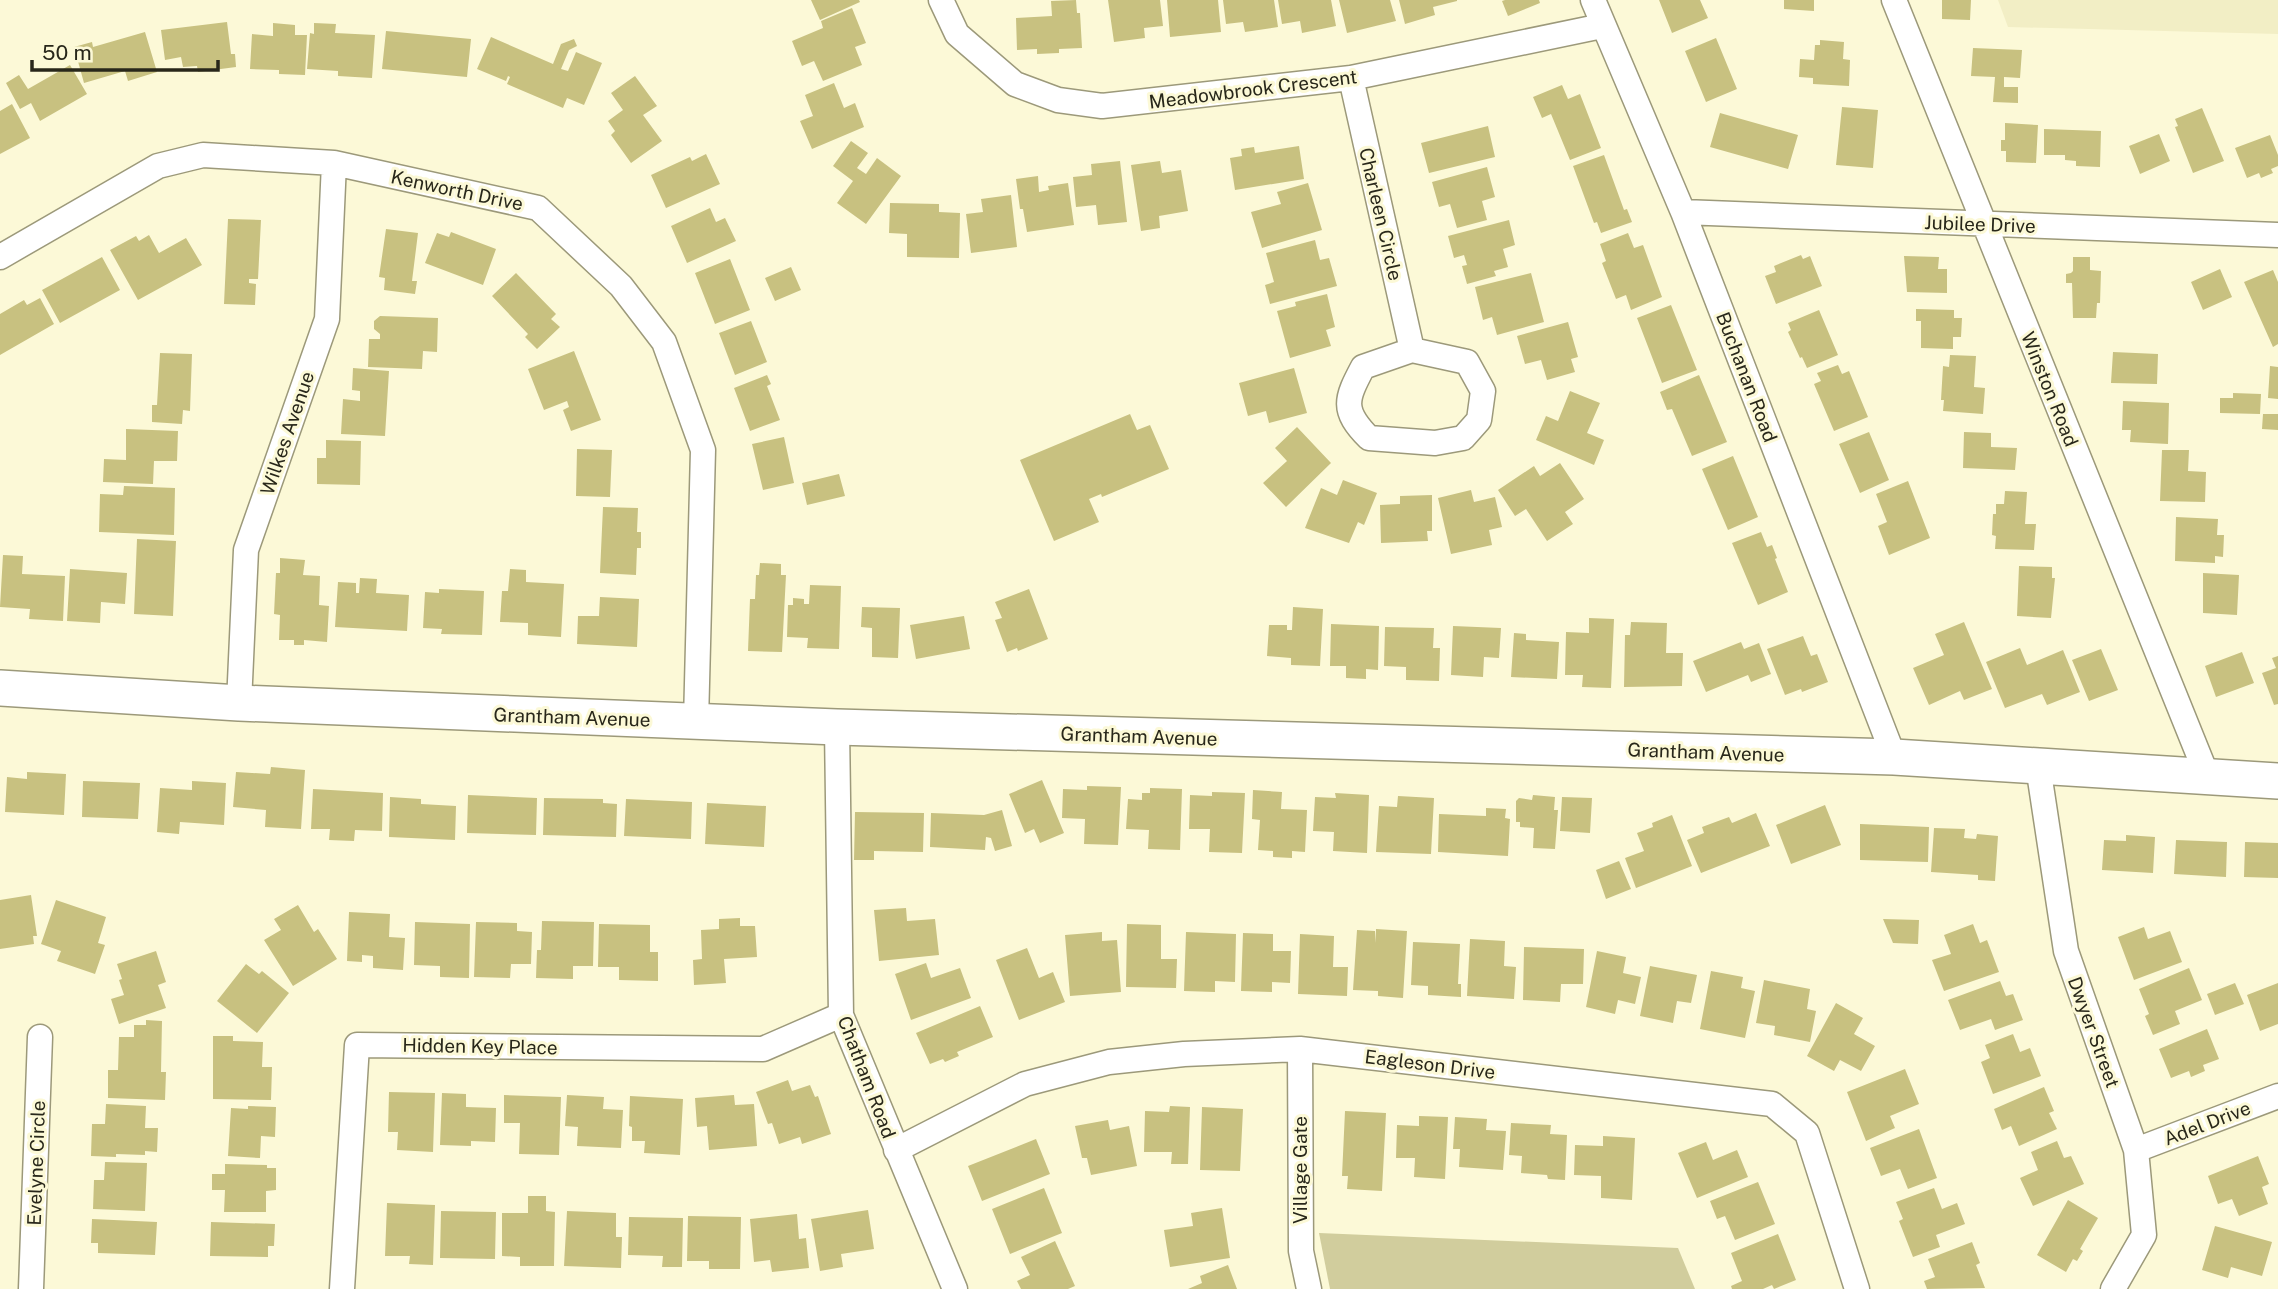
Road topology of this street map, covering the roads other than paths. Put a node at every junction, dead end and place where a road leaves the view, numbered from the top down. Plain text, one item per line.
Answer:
1 (941, 0) edge
2 (1593, 0) edge
3 (1894, 0) edge
4 (1602, 26) junction
5 (1351, 78) junction
6 (334, 163) junction
7 (1682, 212) junction
8 (1983, 224) junction
9 (2278, 235) edge
10 (0, 257) edge
11 (1412, 350) junction
12 (0, 688) edge
13 (239, 703) junction
14 (696, 722) junction
15 (837, 727) junction
16 (1894, 757) junction
17 (2038, 766) junction
18 (2208, 778) junction
19 (2278, 781) edge
20 (841, 1015) junction
21 (40, 1037) dead end
22 (1300, 1049) junction
23 (2278, 1096) edge
24 (896, 1150) junction
25 (2136, 1150) junction
26 (31, 1289) edge
27 (342, 1289) edge
28 (955, 1289) edge
29 (1309, 1289) edge
30 (1857, 1289) edge
31 (2113, 1289) edge

1 - 5 street, Meadowbrook Crescent
2 - 4 street, Buchanan Road
3 - 8 street, Winston Road
4 - 5 street, Meadowbrook Crescent
4 - 7 street, Buchanan Road
5 - 11 street, Charleen Circle
6 - 10 street, Kenworth Drive
6 - 13 street, Wilkes Avenue
6 - 14 street, Kenworth Drive
7 - 8 street, Jubilee Drive
7 - 16 street, Buchanan Road
8 - 9 street, Jubilee Drive
8 - 18 street, Winston Road
11 - 11 street
12 - 13 street, Grantham Avenue
13 - 14 street, Grantham Avenue
14 - 15 street, Grantham Avenue
15 - 16 street, Grantham Avenue
15 - 20 street, Chatham Road
16 - 17 street, Grantham Avenue
17 - 18 street, Grantham Avenue
17 - 25 street, Dwyer Street
18 - 19 street, Grantham Avenue
20 - 24 street, Chatham Road
20 - 27 street, Hidden Key Place
21 - 26 street, Evelyne Circle
22 - 24 street, Eagleson Drive
22 - 29 street, Village Gate
22 - 30 street, Eagleson Drive
23 - 25 street, Adel Drive
24 - 28 street, Chatham Road
25 - 31 street, Dwyer Street

